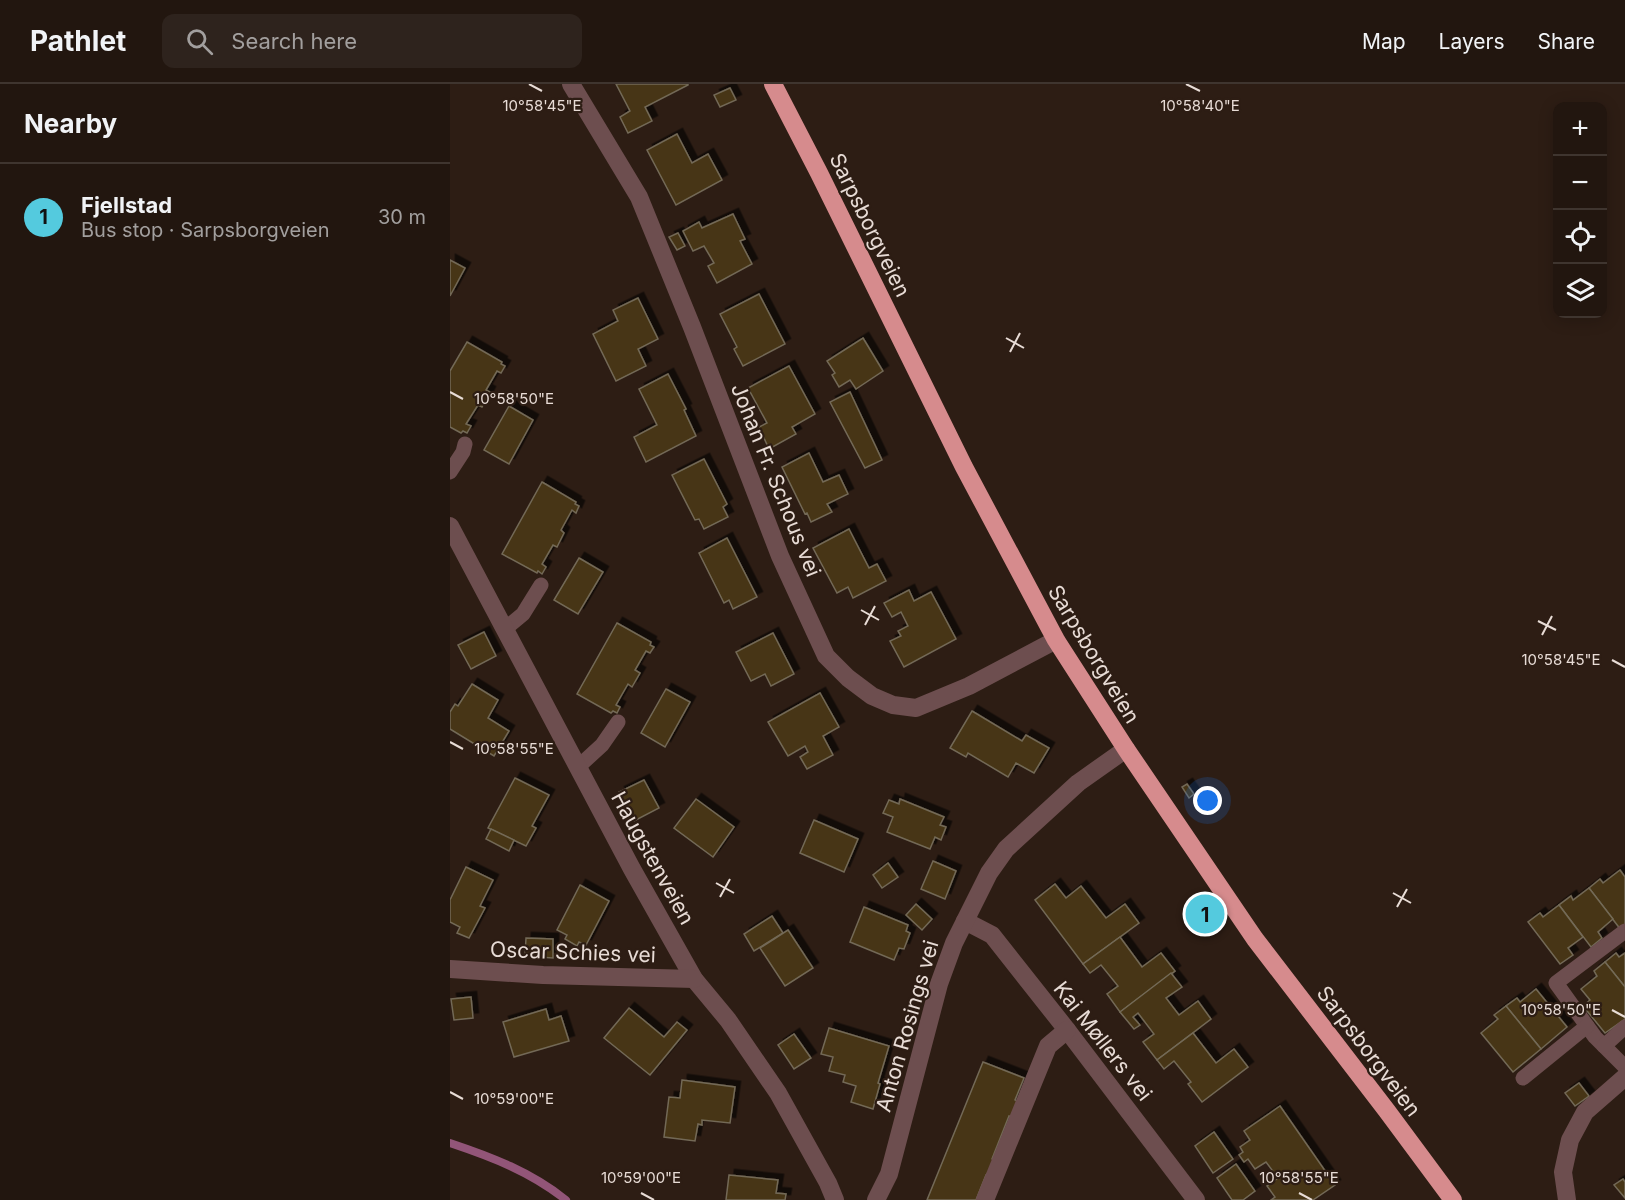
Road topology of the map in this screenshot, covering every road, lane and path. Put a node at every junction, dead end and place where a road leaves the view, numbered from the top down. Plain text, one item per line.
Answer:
1 (571, 84) edge
2 (773, 84) edge
3 (465, 444) dead end
4 (450, 472) edge
5 (450, 526) edge
6 (541, 585) dead end
7 (505, 629) junction
8 (1056, 640) junction
9 (618, 722) dead end
10 (1126, 749) junction
11 (578, 767) junction
12 (965, 921) junction
13 (1625, 931) edge
14 (450, 969) edge
15 (694, 979) junction
16 (1587, 1026) junction
17 (1625, 1028) edge
18 (1067, 1030) junction
19 (1604, 1046) junction
20 (1625, 1067) edge
21 (1625, 1077) edge
22 (1523, 1078) dead end
23 (835, 1200) edge
24 (876, 1200) edge
25 (985, 1200) edge
26 (1196, 1200) edge
27 (1453, 1200) edge
28 (1566, 1200) edge

1 - 8 street, Johan Fr. Schous vei
2 - 8 highway, Sarpsborgveien
3 - 4 lane
5 - 7 street, Haugstenveien
6 - 7 lane
7 - 11 street, Haugstenveien
8 - 10 highway, Sarpsborgveien
9 - 11 lane
10 - 12 street, Anton Rosings vei
10 - 27 highway, Sarpsborgveien
11 - 15 street, Haugstenveien
12 - 18 street, Kai Møllers vei
12 - 24 street, Anton Rosings vei
13 - 16 lane
14 - 15 street, Oscar Schies vei
15 - 23 street, Haugstenveien
16 - 19 lane
16 - 22 lane
17 - 19 lane
18 - 25 street
18 - 26 street, Kai Møllers vei
19 - 20 lane
21 - 28 street

